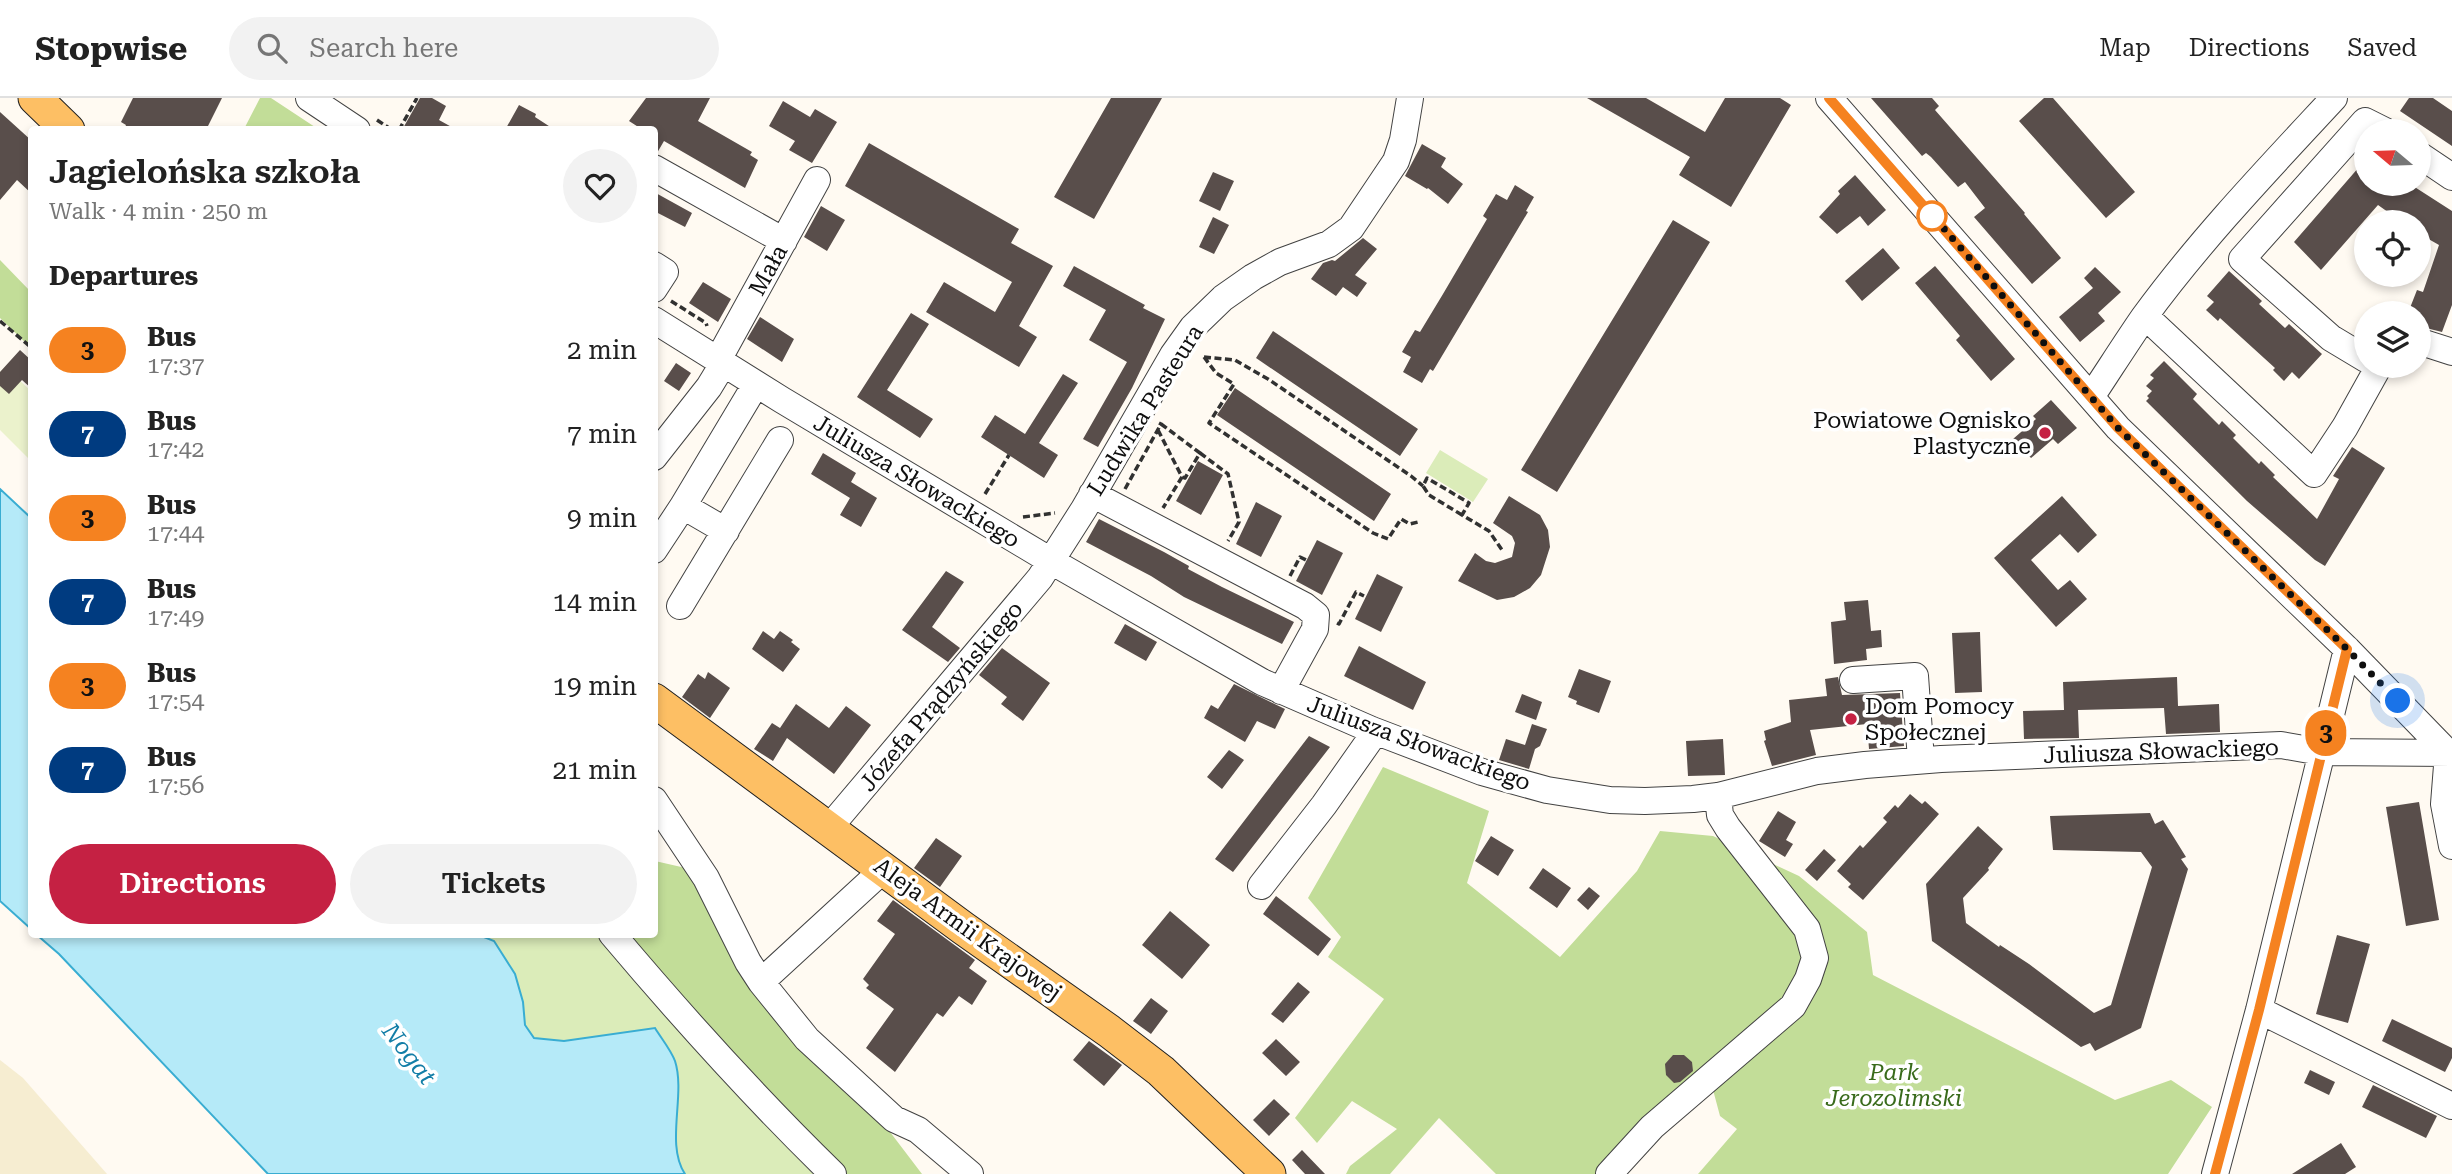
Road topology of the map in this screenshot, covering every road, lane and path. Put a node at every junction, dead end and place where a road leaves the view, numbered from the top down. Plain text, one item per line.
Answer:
1 (35, 98) edge
2 (309, 98) edge
3 (417, 98) edge
4 (1410, 98) edge
5 (1829, 98) edge
6 (2335, 98) edge
7 (2365, 119) edge
8 (64, 126) edge
9 (351, 126) edge
10 (401, 126) edge
11 (2354, 147) edge
12 (2431, 163) edge
13 (658, 170) edge
14 (2452, 177) edge
15 (817, 180) dead end
16 (784, 241) junction
17 (658, 268) edge
18 (658, 302) edge
19 (2145, 316) junction
20 (0, 321) edge
21 (28, 345) edge
22 (2431, 345) edge
23 (2354, 352) edge
24 (2452, 352) edge
25 (713, 357) junction
26 (2368, 378) edge
27 (756, 384) junction
28 (2091, 397) junction
29 (1161, 424) dead end
30 (1158, 430) dead end
31 (780, 440) dead end
32 (658, 452) edge
33 (1200, 453) junction
34 (1009, 455) dead end
35 (1182, 477) junction
36 (1423, 486) junction
37 (1092, 494) junction
38 (994, 500) dead end
39 (684, 506) junction
40 (1013, 512) dead end
41 (1462, 514) junction
42 (1418, 522) dead end
43 (1026, 523) dead end
44 (1153, 526) junction
45 (726, 531) junction
46 (658, 544) edge
47 (1502, 550) dead end
48 (1217, 560) junction
49 (1051, 561) junction
50 (1364, 596) dead end
51 (680, 606) dead end
52 (1316, 615) junction
53 (2347, 649) junction
54 (1853, 680) dead end
55 (1281, 691) junction
56 (658, 703) edge
57 (1372, 730) junction
58 (2322, 752) junction
59 (2450, 753) edge
60 (1921, 760) junction
61 (1718, 796) junction
62 (658, 806) edge
63 (828, 829) junction
64 (2452, 846) edge
65 (884, 869) junction
66 (1261, 886) dead end
67 (615, 938) edge
68 (761, 982) junction
69 (2259, 1010) junction
70 (2452, 1106) edge
71 (833, 1174) edge
72 (970, 1174) edge
73 (1269, 1174) edge
74 (1609, 1174) edge
75 (2215, 1174) edge

1 - 8 main road
2 - 9 street
3 - 10 path
4 - 37 street, Ludwika Pasteura
5 - 28 street
6 - 7 street
6 - 19 street
11 - 23 street
12 - 14 street
13 - 16 street
15 - 16 street, Mała
16 - 25 street, Mała
17 - 18 street
18 - 25 street, Juliusza Słowackiego
18 - 25 path
19 - 26 street
19 - 28 street
20 - 21 path
22 - 24 street
25 - 27 street, Juliusza Słowackiego
25 - 32 street, Mała
27 - 39 street
27 - 49 street, Juliusza Słowackiego
28 - 53 street
29 - 33 path
30 - 35 path
31 - 45 street
33 - 35 path
33 - 48 path
34 - 38 path
35 - 44 path
36 - 41 path
36 - 41 path
36 - 42 path
37 - 44 street
37 - 49 street, Ludwika Pasteura
39 - 45 street
39 - 46 street
40 - 43 path
41 - 47 path
44 - 48 street
45 - 51 street
48 - 52 street
49 - 55 street, Juliusza Słowackiego
49 - 63 street, Józefa Prądzyńskiego
50 - 52 path
52 - 55 street
53 - 58 street
53 - 59 street
54 - 60 street
55 - 57 street, Juliusza Słowackiego
56 - 63 main road, Aleja Armii Krajowej
57 - 61 street, Juliusza Słowackiego
57 - 66 street
58 - 59 street, Juliusza Słowackiego
58 - 60 street, Juliusza Słowackiego
58 - 69 street
59 - 64 street
60 - 61 street, Juliusza Słowackiego
61 - 74 street
62 - 68 street
63 - 65 main road, Aleja Armii Krajowej
65 - 68 street
65 - 73 main road, Aleja Armii Krajowej
67 - 71 street
68 - 72 street
69 - 70 street
69 - 75 street

